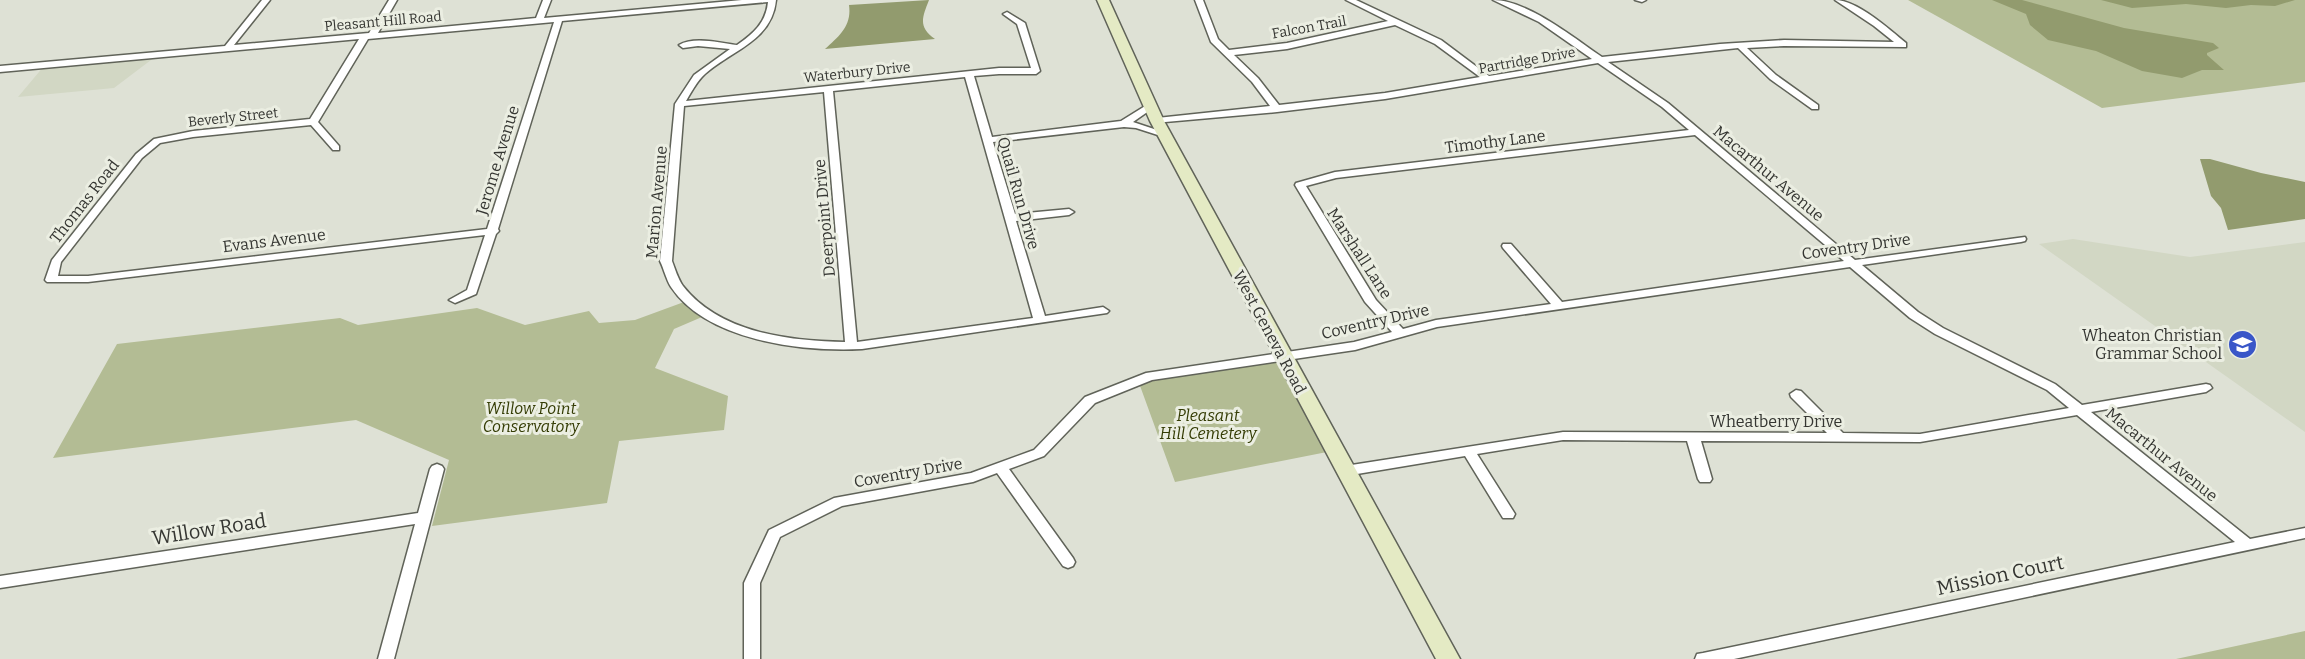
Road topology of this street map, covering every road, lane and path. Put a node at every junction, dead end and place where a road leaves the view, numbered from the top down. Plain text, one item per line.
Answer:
1 (266, 0) edge
2 (393, 0) edge
3 (547, 0) edge
4 (770, 0) edge
5 (1103, 0) edge
6 (1199, 0) edge
7 (1350, 0) edge
8 (1497, 0) edge
9 (1839, 0) edge
10 (1007, 14) dead end
11 (559, 19) junction
12 (539, 21) junction
13 (1396, 22) junction
14 (368, 36) junction
15 (683, 45) dead end
16 (1740, 46) junction
17 (736, 47) junction
18 (227, 49) junction
19 (1227, 53) junction
20 (1600, 60) junction
21 (1, 70) edge
22 (969, 74) junction
23 (1489, 80) junction
24 (828, 89) junction
25 (680, 104) junction
26 (1150, 106) junction
27 (1815, 107) dead end
28 (1277, 109) junction
29 (313, 122) junction
30 (1124, 124) junction
31 (1160, 127) junction
32 (1695, 132) junction
33 (988, 140) junction
34 (157, 141) joint
35 (336, 148) dead end
36 (1300, 185) joint
37 (1069, 212) dead end
38 (1010, 218) junction
39 (494, 231) junction
40 (2021, 239) dead end
41 (1507, 246) dead end
42 (1851, 263) junction
43 (58, 280) joint
44 (455, 300) dead end
45 (1559, 306) junction
46 (1103, 311) dead end
47 (1040, 321) junction
48 (1400, 333) junction
49 (850, 346) junction
50 (1283, 358) junction
51 (2206, 388) dead end
52 (1796, 394) dead end
53 (2080, 410) junction
54 (1839, 437) junction
55 (1694, 438) junction
56 (1468, 451) junction
57 (1001, 468) junction
58 (437, 470) dead end
59 (1345, 471) junction
60 (1705, 479) dead end
61 (1508, 514) dead end
62 (425, 517) junction
63 (2305, 533) edge
64 (2248, 545) junction
65 (1068, 562) dead end
66 (0, 582) edge
67 (386, 659) edge
68 (752, 659) edge
69 (1448, 659) edge
70 (1703, 659) edge

1 - 18 street
2 - 14 street
3 - 12 street
4 - 11 street, Pleasant Hill Road
4 - 17 street, Marion Avenue
5 - 26 main road, West Geneva Road
6 - 19 street
7 - 13 street
8 - 20 street, Macarthur Avenue
9 - 16 street, Partridge Drive
10 - 22 street, Waterbury Drive
11 - 12 street, Pleasant Hill Road
11 - 39 street, Jerome Avenue
12 - 14 street, Pleasant Hill Road
13 - 19 street, Falcon Trail
13 - 23 street
14 - 18 street, Pleasant Hill Road
14 - 29 street
15 - 17 street
16 - 20 street, Partridge Drive
16 - 27 street
17 - 25 street, Marion Avenue
18 - 21 street, Pleasant Hill Road
19 - 28 street
20 - 23 street, Partridge Drive
20 - 32 street, Macarthur Avenue
22 - 24 street, Waterbury Drive
22 - 33 street, Quail Run Drive
23 - 28 street, Partridge Drive
24 - 25 street, Waterbury Drive
24 - 49 street, Deerpoint Drive
25 - 49 street, Marion Avenue
26 - 30 street
26 - 31 main road, West Geneva Road
28 - 31 street, Partridge Drive
29 - 34 street, Beverly Street
29 - 35 street
30 - 31 street
30 - 33 street
31 - 50 main road, West Geneva Road
32 - 36 street, Timothy Lane
32 - 42 street, Macarthur Avenue
33 - 38 street, Quail Run Drive
34 - 43 street, Thomas Road
36 - 48 street, Marshall Lane
37 - 38 street
38 - 47 street, Quail Run Drive
39 - 43 street, Evans Avenue
39 - 44 street, Jerome Avenue
40 - 42 street, Coventry Drive
41 - 45 street
42 - 45 street, Coventry Drive
42 - 53 street, Macarthur Avenue
45 - 48 street, Coventry Drive
46 - 47 street, Marion Avenue
47 - 49 street, Marion Avenue
48 - 50 street, Coventry Drive
50 - 57 street, Coventry Drive
50 - 59 main road, West Geneva Road
51 - 53 street, Wheatberry Drive
52 - 54 street
53 - 54 street, Wheatberry Drive
53 - 64 street, Macarthur Avenue
54 - 55 street, Wheatberry Drive
55 - 56 street, Wheatberry Drive
55 - 60 street
56 - 59 street, Wheatberry Drive
56 - 61 street
57 - 65 street
57 - 68 street, Coventry Drive
58 - 62 street
59 - 69 main road, West Geneva Road
62 - 66 street, Willow Road
62 - 67 street
63 - 64 street, Mission Court
64 - 70 street, Mission Court

